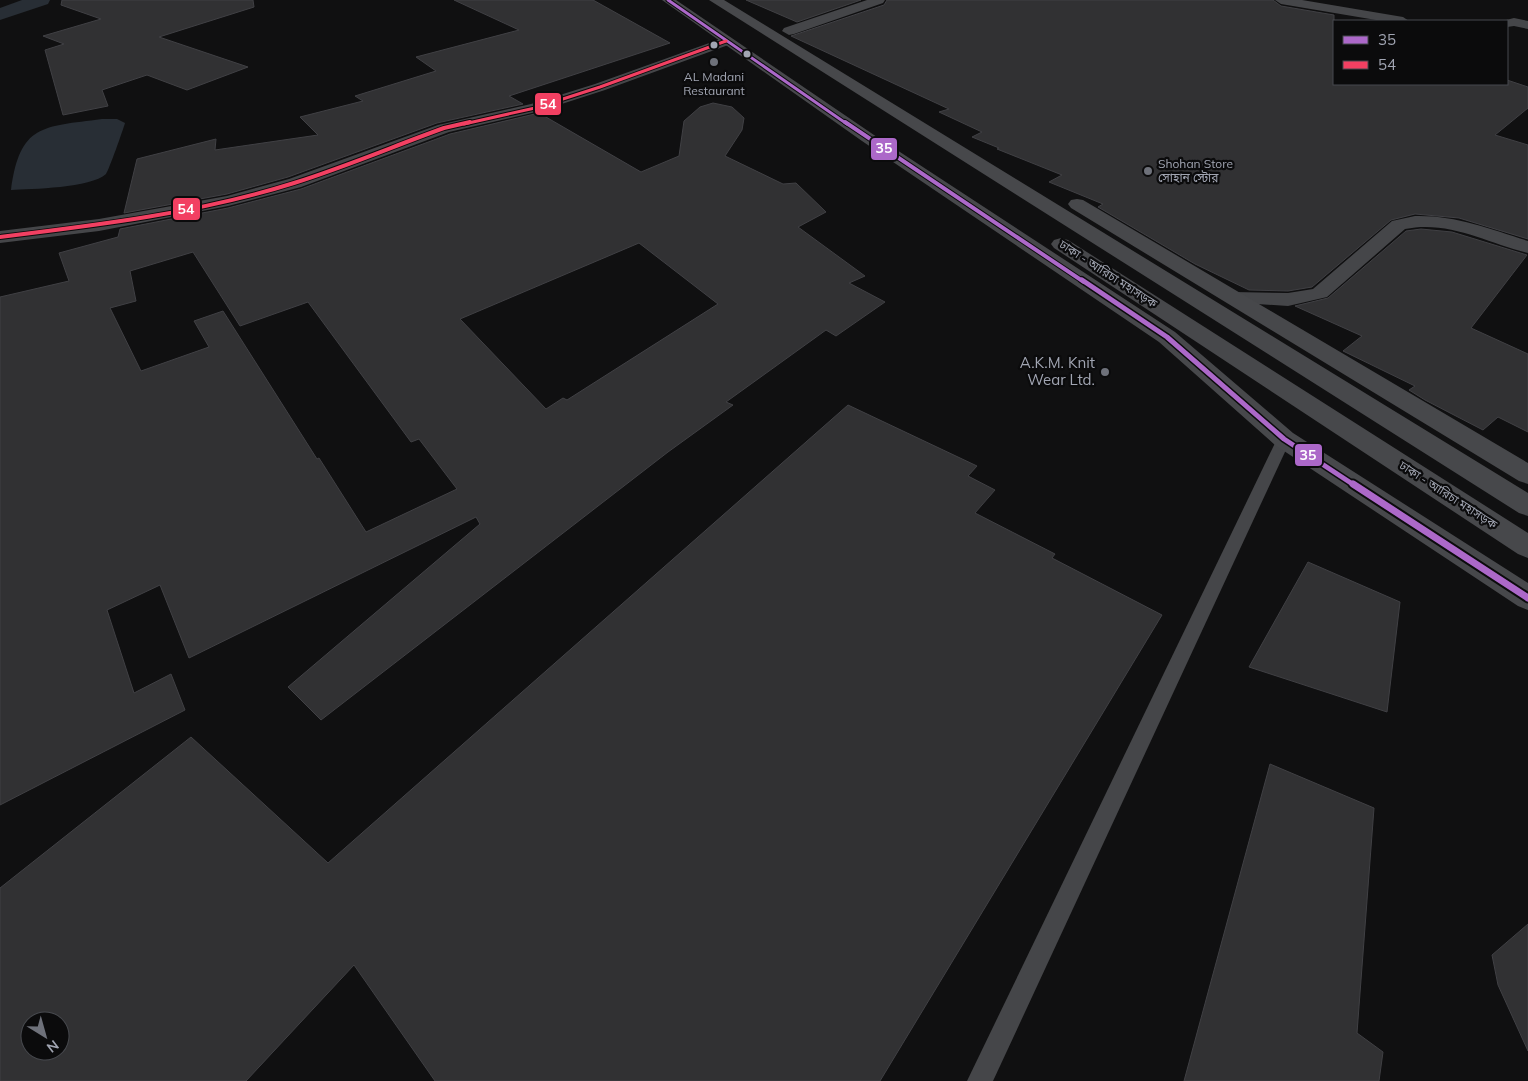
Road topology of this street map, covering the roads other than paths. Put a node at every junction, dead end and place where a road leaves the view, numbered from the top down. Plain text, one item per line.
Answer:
1 (668, 0) edge
2 (689, 0) edge
3 (715, 0) edge
4 (740, 0) edge
5 (880, 0) edge
6 (1281, 0) edge
7 (1397, 20) edge
8 (1508, 23) edge
9 (1528, 25) edge
10 (789, 31) junction
11 (726, 41) junction
12 (0, 237) edge
13 (1528, 247) edge
14 (1232, 298) junction
15 (1284, 439) junction
16 (1528, 475) edge
17 (1528, 506) edge
18 (1528, 547) edge
19 (1528, 598) edge
20 (980, 1081) edge

1 - 11 highway
2 - 18 highway, ঢাকা - আরিচা মহাসড়ক
3 - 17 highway, ঢাকা - আরিচা মহাসড়ক
4 - 10 highway
5 - 10 street
6 - 7 street
8 - 9 street
10 - 14 highway
11 - 12 street
11 - 15 highway
13 - 14 street
14 - 16 highway
15 - 19 highway
15 - 20 lane

